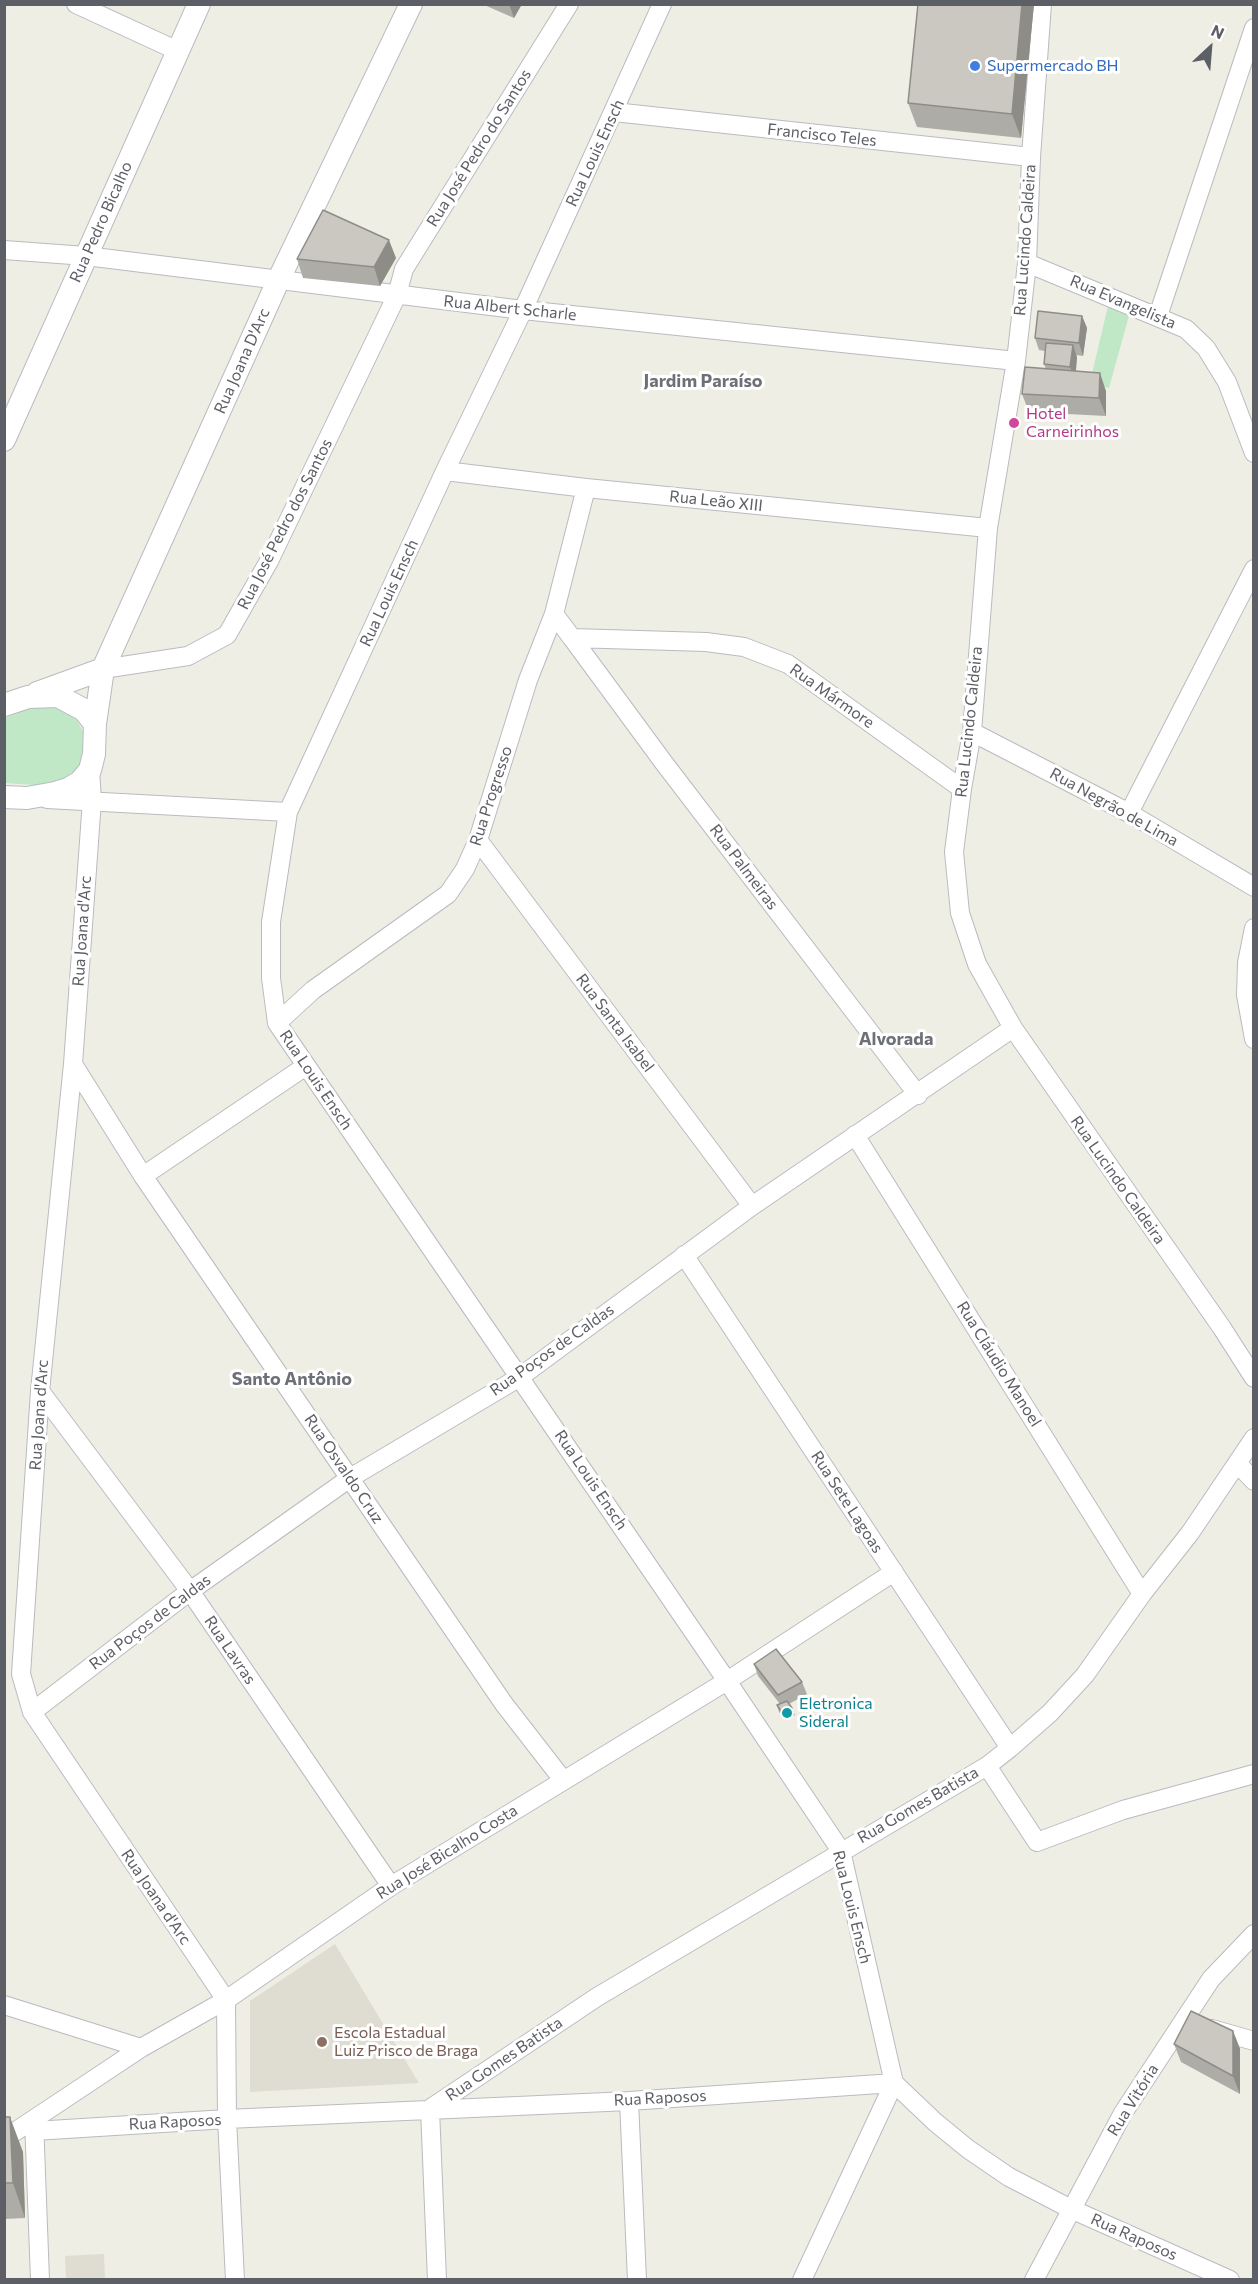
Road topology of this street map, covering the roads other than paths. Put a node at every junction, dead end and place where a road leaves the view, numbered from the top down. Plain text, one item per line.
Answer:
1 (76, 4) edge
2 (199, 4) edge
3 (411, 4) edge
4 (569, 4) edge
5 (662, 4) edge
6 (1042, 4) edge
7 (1254, 27) edge
8 (178, 51) junction
9 (614, 112) junction
10 (1031, 157) junction
11 (4, 250) edge
12 (86, 256) junction
13 (1027, 263) junction
14 (278, 281) junction
15 (397, 295) junction
16 (523, 310) junction
17 (1158, 316) junction
18 (1016, 361) junction
19 (4, 440) edge
20 (1254, 453) edge
21 (445, 471) junction
22 (586, 488) junction
23 (988, 528) junction
24 (1254, 569) edge
25 (554, 614) junction
26 (572, 638) junction
27 (103, 669) junction
28 (28, 696) junction
29 (4, 705) edge
30 (95, 724) junction
31 (972, 732) junction
32 (90, 770) junction
33 (962, 789) junction
34 (16, 797) edge
35 (92, 800) junction
36 (288, 812) junction
37 (1129, 813) junction
38 (478, 840) junction
39 (1254, 887) edge
40 (1254, 928) edge
41 (277, 1023) junction
42 (1012, 1028) junction
43 (1254, 1039) edge
44 (73, 1064) junction
45 (306, 1066) junction
46 (918, 1095) junction
47 (855, 1135) junction
48 (143, 1176) junction
49 (752, 1206) junction
50 (684, 1255) junction
51 (1222, 1328) junction
52 (1254, 1352) edge
53 (520, 1377) junction
54 (1254, 1378) edge
55 (40, 1391) junction
56 (1254, 1438) edge
57 (1238, 1464) junction
58 (350, 1478) junction
59 (1254, 1481) edge
60 (894, 1572) junction
61 (189, 1591) junction
62 (1142, 1594) junction
63 (13, 1674) edge
64 (728, 1681) junction
65 (32, 1712) junction
66 (1010, 1748) junction
67 (987, 1766) junction
68 (1254, 1774) edge
69 (563, 1780) junction
70 (841, 1851) junction
71 (391, 1886) junction
72 (1254, 1934) edge
73 (226, 2000) junction
74 (4, 2005) edge
75 (1184, 2021) junction
76 (1254, 2041) edge
77 (141, 2048) junction
78 (894, 2083) junction
79 (629, 2101) junction
80 (429, 2109) junction
81 (227, 2119) junction
82 (34, 2125) junction
83 (4, 2139) edge
84 (1071, 2209) junction
85 (40, 2280) edge
86 (235, 2280) edge
87 (437, 2280) edge
88 (637, 2280) edge
89 (802, 2280) edge
90 (1034, 2280) edge
91 (1230, 2280) edge

1 - 8 street
2 - 8 street, Rua Pedro Bicalho
3 - 14 street, Rua Joana D'Arc
4 - 15 street, Rua José Pedro do Santos
5 - 9 street, Rua Louis Ensch
6 - 10 street, Rua Lucindo Caldeira
7 - 17 street
8 - 12 street, Rua Pedro Bicalho
9 - 10 street, Francisco Teles
9 - 16 street, Rua Louis Ensch
10 - 13 street, Rua Lucindo Caldeira
11 - 12 street, Rua Albert Scharle
12 - 14 street, Rua Albert Scharle
12 - 19 street, Rua Pedro Bicalho
13 - 17 street, Rua Evangelista
13 - 18 street, Rua Lucindo Caldeira
14 - 15 street, Rua Albert Scharle
14 - 27 street, Rua Joana D'Arc
15 - 16 street, Rua Albert Scharle
15 - 27 street, Rua José Pedro dos Santos
16 - 18 street, Rua Albert Scharle
16 - 21 street, Rua Louis Ensch
17 - 20 street, Rua Evangelista
18 - 23 street, Rua Lucindo Caldeira
21 - 22 street, Rua Leão XIII
21 - 36 street, Rua Louis Ensch
22 - 23 street, Rua Leão XIII
22 - 25 street, Rua Progresso
23 - 31 street, Rua Lucindo Caldeira
24 - 37 street
25 - 26 street
25 - 38 street, Rua Progresso
26 - 33 street, Rua Mármore
26 - 46 street, Rua Palmeiras
27 - 28 street
27 - 30 street, Rua Joana D'Arc
28 - 29 street
28 - 30 street
30 - 32 street, Rua Joana D'Arc
31 - 33 street, Rua Lucindo Caldeira
31 - 37 street, Rua Negrão de Lima
32 - 34 street
32 - 35 street, Rua Joana d'Arc
33 - 42 street, Rua Lucindo Caldeira
34 - 35 street
35 - 36 street
35 - 44 street, Rua Joana d'Arc
36 - 41 street, Rua Louis Ensch
37 - 39 street, Rua Negrão de Lima
38 - 41 street, Rua Progresso
38 - 49 street, Rua Santa Isabel
40 - 43 street
41 - 45 street, Rua Louis Ensch
42 - 46 street, Rua Poços de Caldas
42 - 51 street, Rua Lucindo Caldeira
44 - 48 street, Rua Osvaldo Cruz
44 - 55 street, Rua Joana d'Arc
45 - 48 street
45 - 53 street, Rua Louis Ensch
46 - 47 street, Rua Poços de Caldas
47 - 49 street, Rua Poços de Caldas
47 - 62 street, Rua Cláudio Manoel
48 - 58 street, Rua Osvaldo Cruz
49 - 50 street, Rua Poços de Caldas
50 - 53 street, Rua Poços de Caldas
50 - 60 street, Rua Sete Lagoas
51 - 52 street, Rua Lucindo Caldeira
51 - 54 street, Rua Lucindo Caldeira
53 - 58 street, Rua Poços de Caldas
53 - 64 street, Rua Louis Ensch
55 - 61 street, Rua Lavras
55 - 63 street, Rua Joana d'Arc
56 - 57 street, Rua Gomes Batista
57 - 59 street
57 - 62 street, Rua Gomes Batista
58 - 61 street, Rua Poços de Caldas
58 - 69 street, Rua Osvaldo Cruz
60 - 64 street, Rua José Bicalho Costa
60 - 66 street, Rua Sete Lagoas
61 - 65 street, Rua Poços de Caldas
61 - 71 street, Rua Lavras
62 - 66 street, Rua Gomes Batista
63 - 65 street, Rua Joana d'Arc
64 - 69 street, Rua José Bicalho Costa
64 - 70 street, Rua Louis Ensch
65 - 73 street, Rua Joana d'Arc
66 - 67 street, Rua Gomes Batista
67 - 68 street
67 - 70 street, Rua Gomes Batista
69 - 71 street, Rua José Bicalho Costa
70 - 78 street, Rua Louis Ensch
70 - 80 street, Rua Gomes Batista
71 - 73 street, Rua José Bicalho Costa
72 - 75 street, Rua Vitória
73 - 77 street, Rua José Bicalho Costa
73 - 81 street
74 - 77 street
75 - 76 street
75 - 84 street, Rua Vitória
77 - 82 street, Rua José Bicalho Costa
78 - 79 street, Rua Raposos
78 - 84 street, Rua Raposos
78 - 89 street
79 - 80 street, Rua Raposos
79 - 88 street
80 - 81 street, Rua Raposos
80 - 87 street
81 - 82 street, Rua Raposos
81 - 86 street
82 - 83 street, Rua José Bicalho Costa
82 - 85 street
84 - 90 street, Rua Vitória
84 - 91 street, Rua Raposos

